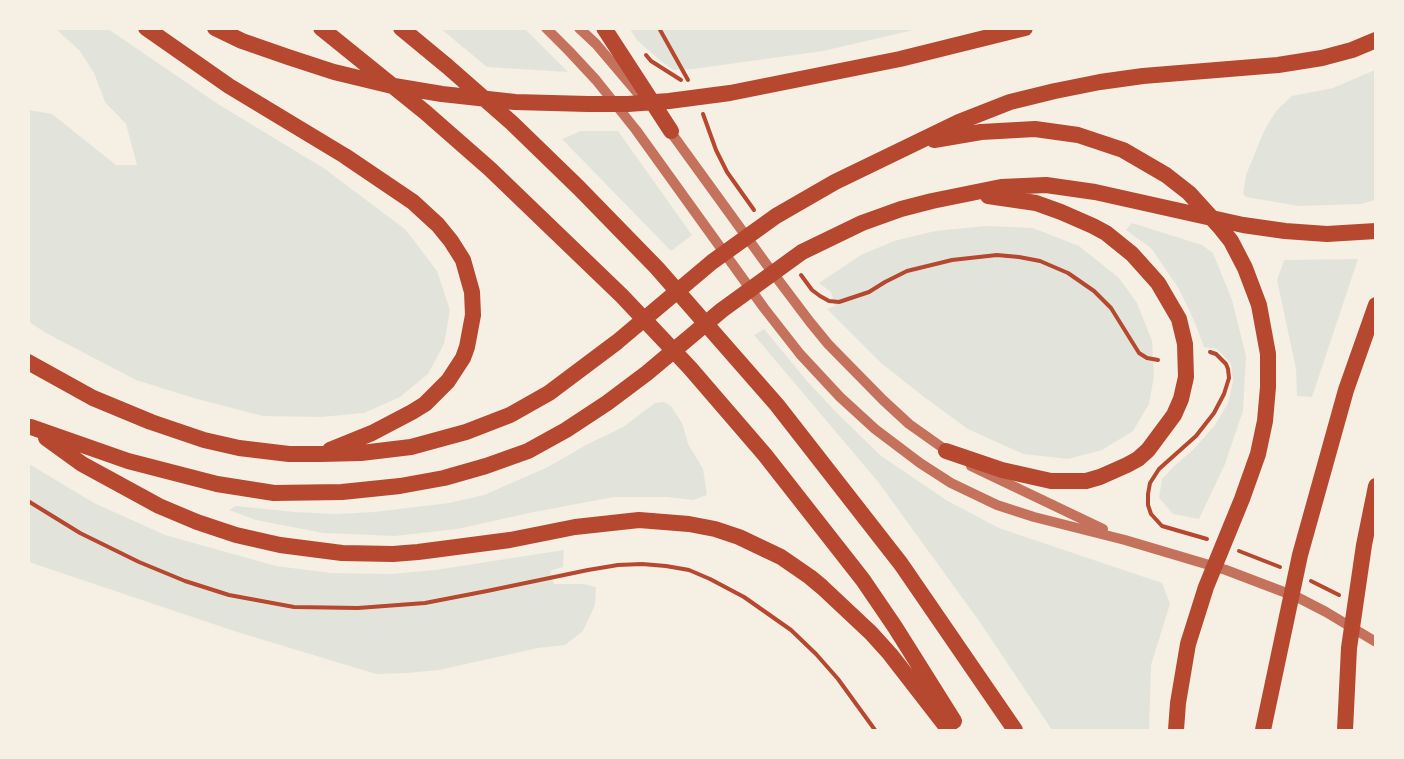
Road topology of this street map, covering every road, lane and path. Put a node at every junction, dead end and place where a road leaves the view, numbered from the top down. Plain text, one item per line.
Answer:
1 (146, 28) edge
2 (321, 28) edge
3 (401, 28) edge
4 (546, 28) edge
5 (579, 28) edge
6 (604, 28) edge
7 (1025, 28) edge
8 (220, 31) edge
9 (1376, 40) edge
10 (644, 53) dead end
11 (692, 87) dead end
12 (671, 131) junction
13 (918, 143) junction
14 (967, 193) junction
15 (1376, 231) edge
16 (1376, 305) edge
17 (1210, 352) dead end
18 (28, 362) edge
19 (30, 427) edge
20 (946, 451) junction
21 (320, 454) junction
22 (1376, 486) edge
23 (28, 501) edge
24 (1193, 534) dead end
25 (1125, 540) junction
26 (1376, 642) edge
27 (875, 730) edge
28 (949, 730) edge
29 (960, 730) edge
30 (1015, 730) edge
31 (1176, 730) edge
32 (1263, 730) edge
33 (1345, 730) edge

1 - 21 highway
2 - 29 highway
3 - 30 highway
4 - 25 street
5 - 12 street
6 - 12 highway
7 - 8 highway
9 - 13 highway
10 - 11 path
12 - 20 street
13 - 21 highway
13 - 31 highway
14 - 15 highway
14 - 19 highway
14 - 20 highway
16 - 32 highway
17 - 24 path
18 - 21 highway
19 - 28 highway
20 - 25 street
22 - 33 highway
23 - 27 path
25 - 26 street

